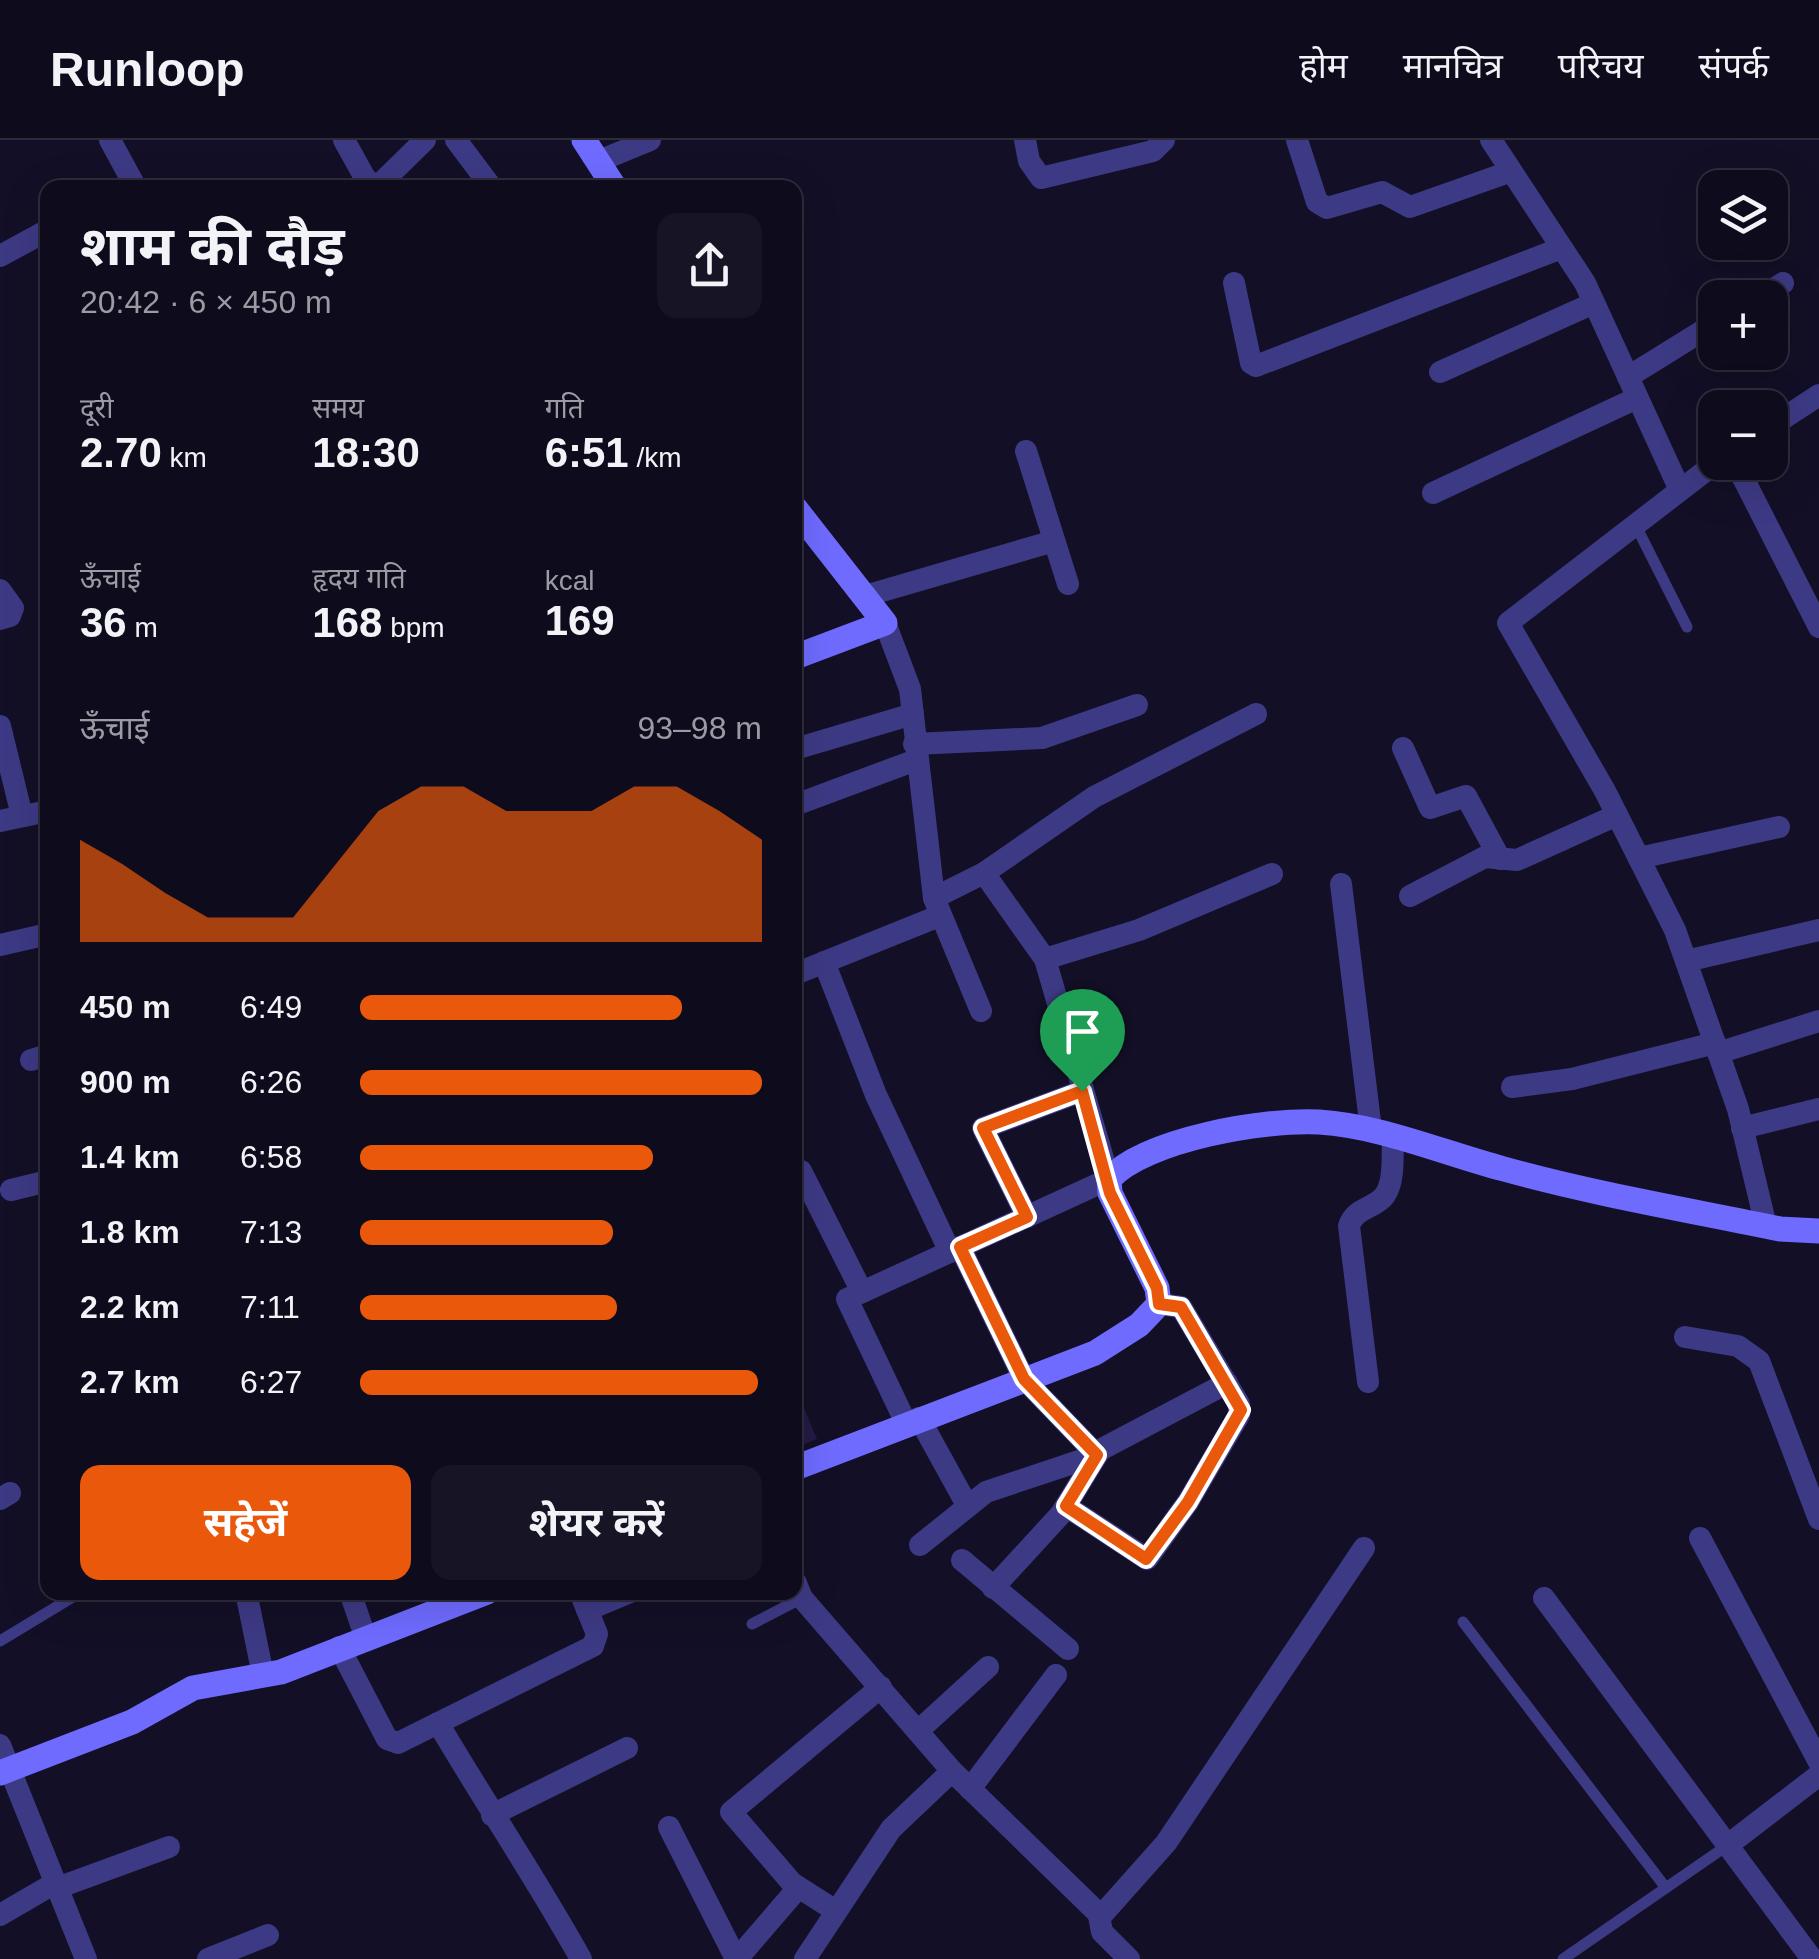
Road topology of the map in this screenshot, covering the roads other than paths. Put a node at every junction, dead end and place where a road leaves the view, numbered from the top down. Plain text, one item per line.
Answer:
1 (344, 140) edge
2 (425, 140) edge
3 (456, 140) edge
4 (650, 140) edge
5 (1025, 140) edge
6 (1164, 140) edge
7 (1297, 140) edge
8 (1491, 140) edge
9 (117, 143) edge
10 (592, 150) edge
11 (1509, 172) junction
12 (129, 180) edge
13 (367, 180) edge
14 (377, 180) edge
15 (486, 180) edge
16 (610, 180) edge
17 (40, 234) edge
18 (1559, 249) junction
19 (0, 256) edge
20 (1234, 283) dead end
21 (1594, 303) junction
22 (1698, 336) edge
23 (1440, 372) dead end
24 (1633, 387) junction
25 (1819, 395) edge
26 (1788, 415) edge
27 (1026, 451) dead end
28 (1698, 476) edge
29 (1745, 480) edge
30 (1680, 490) junction
31 (1433, 494) dead end
32 (802, 517) edge
33 (1635, 524) junction
34 (1054, 541) junction
35 (1068, 584) dead end
36 (0, 590) edge
37 (864, 596) junction
38 (0, 620) edge
39 (885, 623) junction
40 (1687, 627) dead end
41 (1819, 627) edge
42 (802, 654) edge
43 (1137, 705) dead end
44 (913, 714) junction
45 (1256, 714) dead end
46 (0, 726) edge
47 (802, 747) edge
48 (1403, 748) dead end
49 (914, 752) junction
50 (802, 802) edge
51 (40, 813) edge
52 (1617, 815) junction
53 (11, 818) edge
54 (1779, 827) dead end
55 (1500, 858) junction
56 (1639, 858) junction
57 (984, 873) junction
58 (1272, 874) dead end
59 (1341, 884) dead end
60 (1410, 896) dead end
61 (936, 907) junction
62 (1819, 930) edge
63 (40, 936) edge
64 (0, 946) edge
65 (1044, 958) junction
66 (1686, 960) junction
67 (824, 962) junction
68 (802, 971) edge
69 (980, 1010) dead end
70 (1819, 1021) edge
71 (1716, 1048) junction
72 (1512, 1088) dead end
73 (1082, 1091) junction
74 (1819, 1110) edge
75 (1742, 1128) junction
76 (1382, 1134) junction
77 (802, 1173) edge
78 (1109, 1179) junction
79 (40, 1183) edge
80 (11, 1190) dead end
81 (1027, 1217) junction
82 (1766, 1226) junction
83 (1819, 1231) edge
84 (956, 1250) junction
85 (862, 1292) junction
86 (1159, 1304) junction
87 (1685, 1337) dead end
88 (1024, 1379) junction
89 (1368, 1382) dead end
90 (1226, 1383) junction
91 (912, 1420) junction
92 (1097, 1455) junction
93 (802, 1465) edge
94 (967, 1505) junction
95 (1066, 1506) junction
96 (1819, 1519) edge
97 (1700, 1538) dead end
98 (920, 1545) dead end
99 (1364, 1548) dead end
100 (962, 1560) dead end
101 (993, 1588) junction
102 (802, 1595) edge
103 (1544, 1598) dead end
104 (67, 1600) edge
105 (248, 1600) edge
106 (353, 1600) edge
107 (465, 1600) edge
108 (784, 1600) edge
109 (584, 1602) edge
110 (1463, 1622) dead end
111 (752, 1624) dead end
112 (365, 1636) junction
113 (0, 1641) edge
114 (340, 1647) junction
115 (1068, 1649) dead end
116 (988, 1667) dead end
117 (263, 1675) junction
118 (1056, 1675) dead end
119 (881, 1686) junction
120 (438, 1723) junction
121 (918, 1730) junction
122 (627, 1748) dead end
123 (3, 1762) edge
124 (1819, 1762) edge
125 (952, 1772) junction
126 (1819, 1775) edge
127 (970, 1789) junction
128 (492, 1815) junction
129 (669, 1827) dead end
130 (1728, 1845) junction
131 (169, 1846) dead end
132 (56, 1885) junction
133 (798, 1888) junction
134 (1666, 1888) junction
135 (836, 1911) junction
136 (0, 1914) edge
137 (1099, 1916) junction
138 (268, 1935) dead end
139 (86, 1959) edge
140 (208, 1959) edge
141 (580, 1959) edge
142 (736, 1959) edge
143 (805, 1959) edge
144 (1129, 1959) edge
145 (1563, 1959) edge
146 (1812, 1959) edge

1 - 13 street
2 - 14 street
3 - 15 street
4 - 10 street
5 - 6 street
7 - 11 street
8 - 11 street
9 - 12 street
10 - 16 street
11 - 18 street
17 - 19 street
18 - 20 street
18 - 21 street
21 - 23 street
21 - 24 street
22 - 24 street
24 - 30 street
24 - 31 street
25 - 26 street
27 - 34 street
28 - 30 street
29 - 41 street
30 - 33 street
32 - 37 street
33 - 40 lane
33 - 52 street
34 - 35 street
34 - 37 street
36 - 38 street
37 - 39 street
39 - 42 street
39 - 44 street
43 - 49 street
44 - 47 street
44 - 49 street
45 - 57 street
46 - 53 street
48 - 55 street
49 - 50 street
49 - 61 street
51 - 53 street
52 - 55 street
52 - 56 street
54 - 56 street
55 - 60 street
56 - 66 street
57 - 61 street
57 - 65 street
58 - 65 street
59 - 76 street
61 - 67 street
61 - 69 street
62 - 66 street
63 - 64 street
65 - 73 street
66 - 71 street
67 - 68 street
67 - 84 street
70 - 71 street
71 - 72 street
71 - 75 street
73 - 78 street
73 - 81 street
74 - 75 street
75 - 82 street
76 - 78 street
76 - 82 street
76 - 89 street
77 - 85 street
78 - 81 street
78 - 86 street
79 - 80 street
81 - 84 street
82 - 83 street
84 - 85 street
84 - 88 street
85 - 91 street
86 - 88 street
86 - 90 street
87 - 96 street
88 - 91 street
88 - 92 street
90 - 92 street
90 - 95 street
91 - 93 street
91 - 94 street
92 - 94 street
92 - 95 street
94 - 98 street
95 - 101 street
97 - 124 street
99 - 137 street
100 - 101 street
101 - 115 street
102 - 119 street
103 - 130 street
104 - 113 lane
105 - 117 street
106 - 112 street
107 - 112 street
108 - 111 lane
109 - 120 street
110 - 134 lane
112 - 114 street
114 - 117 street
114 - 120 street
116 - 121 street
117 - 123 street
118 - 127 street
119 - 121 street
119 - 133 street
120 - 128 street
121 - 125 street
122 - 128 street
123 - 132 street
125 - 127 street
125 - 135 street
126 - 130 street
127 - 137 street
128 - 141 street
129 - 142 street
130 - 134 lane
130 - 146 street
131 - 132 street
132 - 136 street
132 - 139 street
133 - 135 street
133 - 142 street
134 - 145 lane
135 - 143 street
137 - 144 street
138 - 140 street

